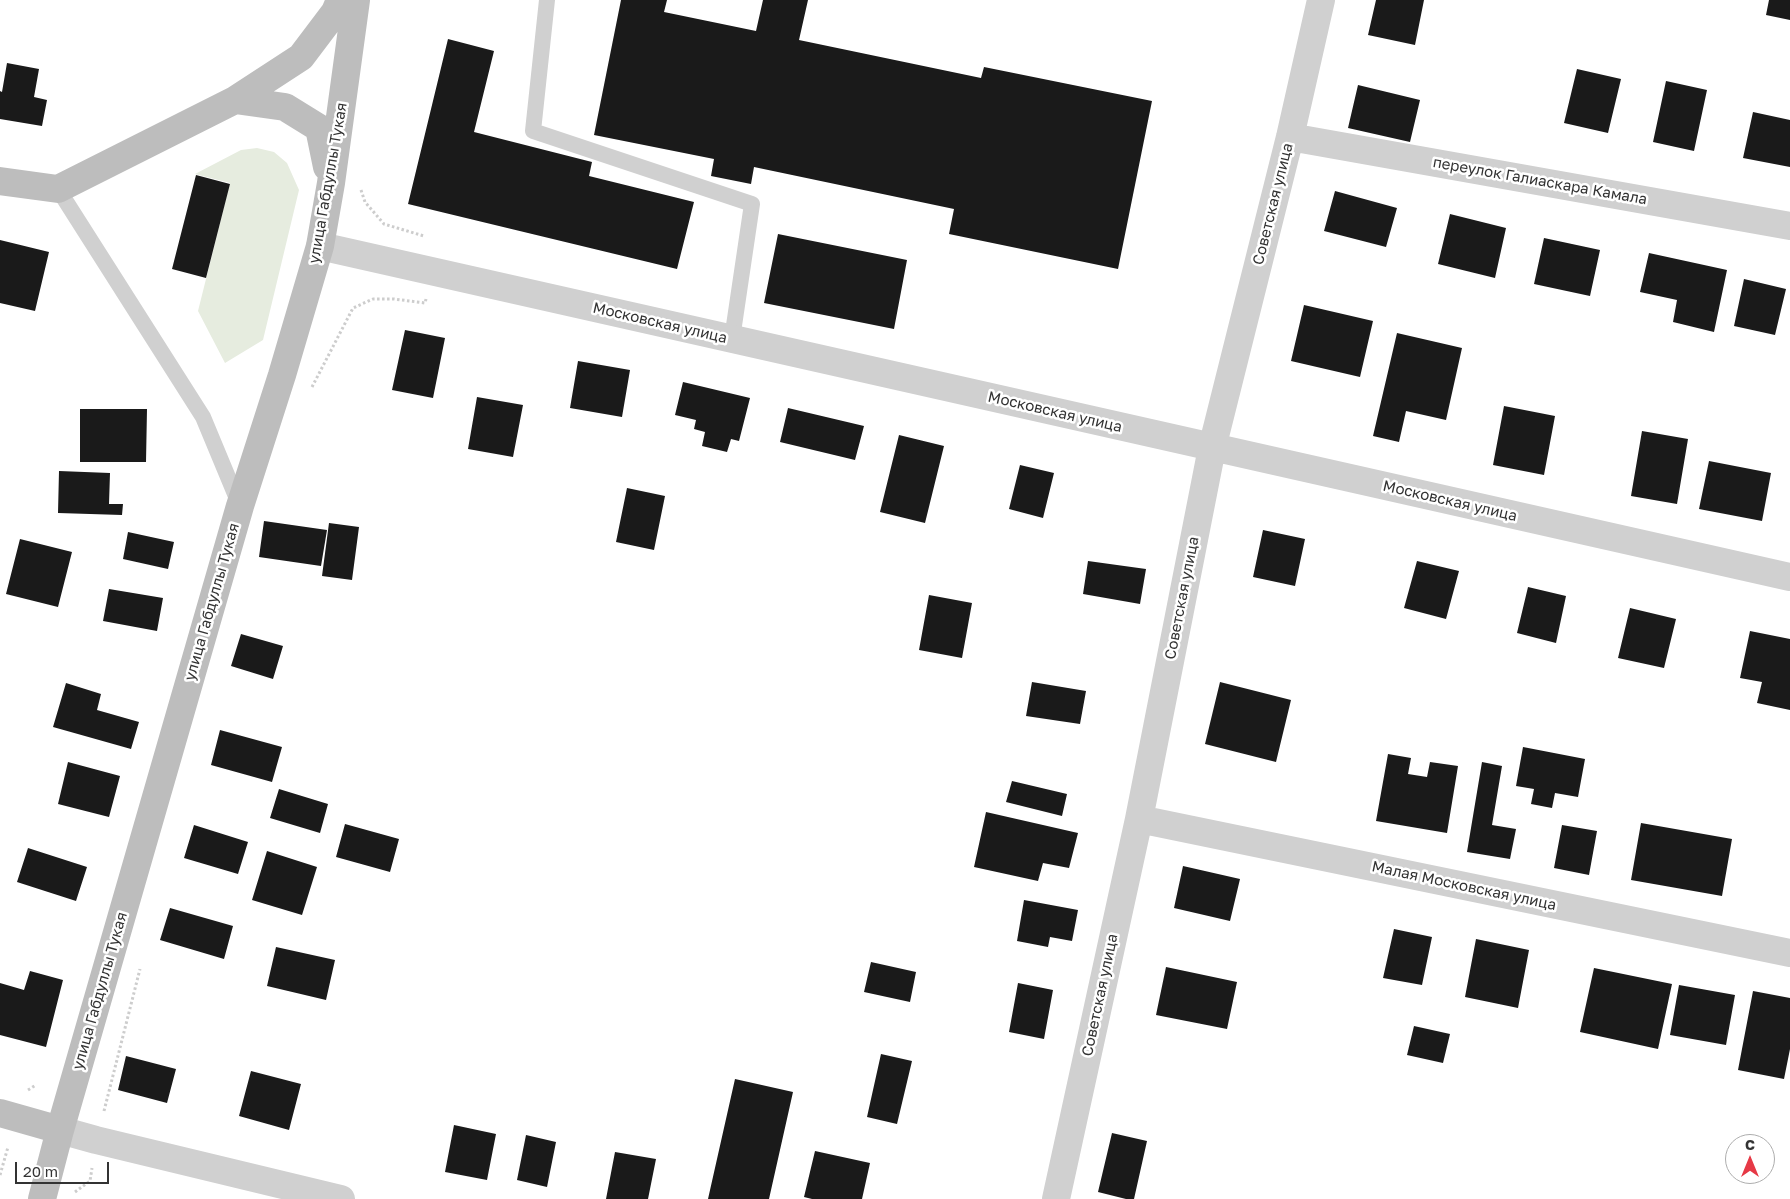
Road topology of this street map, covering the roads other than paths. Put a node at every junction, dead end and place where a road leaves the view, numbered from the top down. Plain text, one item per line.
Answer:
1 (340, 0) edge
2 (356, 0) edge
3 (547, 0) edge
4 (1322, 0) edge
5 (235, 100) junction
6 (1290, 137) junction
7 (0, 181) edge
8 (331, 183) junction
9 (58, 189) junction
10 (1790, 226) edge
11 (320, 246) junction
12 (732, 339) junction
13 (1212, 448) junction
14 (240, 506) junction
15 (1790, 577) edge
16 (1139, 819) junction
17 (1790, 953) edge
18 (0, 1113) edge
19 (60, 1130) junction
20 (55, 1198) edge
21 (341, 1199) edge
22 (1056, 1199) edge

1 - 5 main road
2 - 8 main road, улица Габдуллы Тукая
3 - 12 lane
4 - 6 street, Советская улица
5 - 8 main road
5 - 9 main road
6 - 10 street, переулок Галиаскара Камала
6 - 13 street, Советская улица
7 - 9 main road
8 - 11 main road, улица Габдуллы Тукая
9 - 14 lane
11 - 12 street, Московская улица
11 - 14 main road, улица Габдуллы Тукая
12 - 13 street, Московская улица
13 - 15 street, Московская улица
13 - 16 street, Советская улица
14 - 19 main road, улица Габдуллы Тукая
16 - 17 street, Малая Московская улица
16 - 22 street, Советская улица
18 - 19 main road
19 - 20 main road, улица Габдуллы Тукая
19 - 21 street

